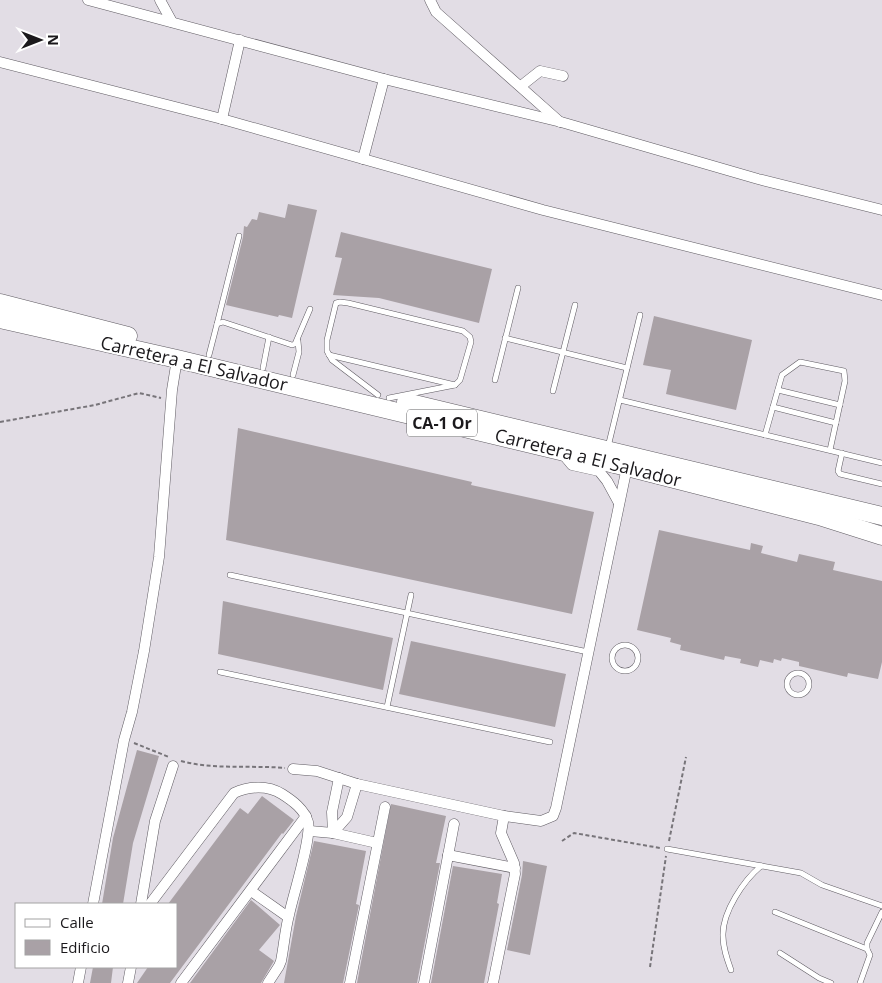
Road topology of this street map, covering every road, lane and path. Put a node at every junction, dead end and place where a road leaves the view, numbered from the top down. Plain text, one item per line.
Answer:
1 (88, 0) edge
2 (160, 0) edge
3 (430, 0) edge
4 (172, 22) junction
5 (240, 40) junction
6 (0, 62) edge
7 (563, 76) dead end
8 (384, 79) junction
9 (521, 86) junction
10 (222, 119) junction
11 (561, 122) junction
12 (363, 159) junction
13 (882, 210) edge
14 (239, 236) dead end
15 (518, 288) dead end
16 (882, 295) edge
17 (0, 304) edge
18 (575, 305) dead end
19 (310, 309) dead end
20 (640, 314) dead end
21 (0, 320) edge
22 (217, 324) junction
23 (268, 337) junction
24 (505, 338) junction
25 (298, 341) junction
26 (564, 353) junction
27 (209, 355) junction
28 (329, 355) junction
29 (177, 359) junction
30 (263, 368) junction
31 (627, 368) junction
32 (293, 375) junction
33 (495, 380) dead end
34 (455, 385) junction
35 (778, 390) junction
36 (553, 391) dead end
37 (383, 396) junction
38 (172, 400) junction
39 (620, 400) junction
40 (840, 405) junction
41 (773, 407) junction
42 (0, 422) edge
43 (836, 423) junction
44 (765, 434) junction
45 (607, 450) junction
46 (830, 450) junction
47 (560, 451) junction
48 (842, 453) junction
49 (882, 463) edge
50 (627, 467) junction
51 (882, 484) edge
52 (619, 503) junction
53 (882, 516) edge
54 (880, 536) edge
55 (230, 575) dead end
56 (411, 595) dead end
57 (407, 613) junction
58 (588, 652) junction
59 (628, 671) joint
60 (220, 672) dead end
61 (802, 695) joint
62 (387, 707) junction
63 (124, 740) junction
64 (550, 742) dead end
65 (686, 757) dead end
66 (176, 762) junction
67 (293, 769) joint
68 (339, 778) junction
69 (357, 784) junction
70 (385, 807) dead end
71 (306, 816) junction
72 (504, 816) junction
73 (454, 824) dead end
74 (310, 831) junction
75 (333, 833) junction
76 (562, 841) dead end
77 (378, 843) junction
78 (667, 849) junction
79 (448, 855) junction
80 (762, 866) junction
81 (515, 868) junction
82 (251, 891) junction
83 (93, 903) edge
84 (141, 903) edge
85 (151, 903) edge
86 (882, 906) edge
87 (775, 912) dead end
88 (882, 912) edge
89 (288, 917) junction
90 (867, 948) junction
91 (780, 953) dead end
92 (650, 967) dead end
93 (81, 968) edge
94 (131, 968) edge
95 (731, 970) dead end
96 (78, 983) edge
97 (128, 983) edge
98 (181, 983) edge
99 (268, 983) edge
100 (350, 983) edge
101 (424, 983) edge
102 (493, 983) edge
103 (831, 983) edge
104 (860, 983) edge

1 - 4 street
2 - 4 street
3 - 9 street
4 - 5 street
5 - 8 street
5 - 10 street
6 - 10 street
7 - 9 street
8 - 11 street
8 - 12 street
9 - 11 street
10 - 12 street
11 - 13 street
12 - 16 street
14 - 22 lane
15 - 24 lane
17 - 27 highway, Carretera a El Salvador / CA-1 Or
18 - 26 lane
19 - 25 lane
20 - 31 lane
21 - 29 highway, Carretera a El Salvador / CA-1 Or
22 - 23 lane
22 - 27 lane
23 - 25 lane
23 - 30 lane
24 - 26 lane
24 - 33 lane
25 - 32 lane
26 - 31 lane
26 - 36 lane
27 - 30 highway, Carretera a El Salvador / CA-1 Or
28 - 34 lane
28 - 34 lane
28 - 37 lane
29 - 38 street
29 - 47 highway, Carretera a El Salvador / CA-1 Or
30 - 32 highway, Carretera a El Salvador / CA-1 Or
31 - 39 lane
32 - 37 highway, Carretera a El Salvador / CA-1 Or
34 - 37 lane
35 - 40 lane
35 - 40 lane
35 - 41 lane
37 - 45 highway, Carretera a El Salvador / CA-1 Or
38 - 42 path
38 - 63 street
39 - 44 lane
39 - 45 lane
40 - 43 lane
41 - 43 lane
41 - 44 lane
43 - 46 lane
44 - 46 lane
45 - 53 highway, Carretera a El Salvador / CA-1 Or
46 - 48 lane
47 - 50 highway, Carretera a El Salvador / CA-1 Or
47 - 52 street
48 - 49 lane
48 - 51 lane
50 - 52 street
50 - 54 highway, Carretera a El Salvador / CA-1 Or
52 - 58 street
55 - 57 lane
56 - 57 lane
57 - 58 lane
57 - 62 lane
58 - 72 street
59 - 59 lane
60 - 62 lane
61 - 61 lane
62 - 64 lane
63 - 66 path
63 - 83 street
65 - 78 path
66 - 67 path
66 - 84 street
67 - 68 street
68 - 69 street
68 - 75 street
69 - 72 street
69 - 75 street
70 - 77 street
71 - 74 street
71 - 82 street
71 - 85 street
72 - 81 street
73 - 79 street
74 - 75 street
74 - 89 street
75 - 77 street
76 - 78 path
77 - 100 street
78 - 80 lane
78 - 92 path
79 - 81 street
79 - 101 street
80 - 86 lane
80 - 95 lane
81 - 102 street
82 - 89 street
82 - 98 street
87 - 90 lane
88 - 90 lane
89 - 99 street
90 - 104 lane
91 - 103 lane
93 - 96 street
94 - 97 street

